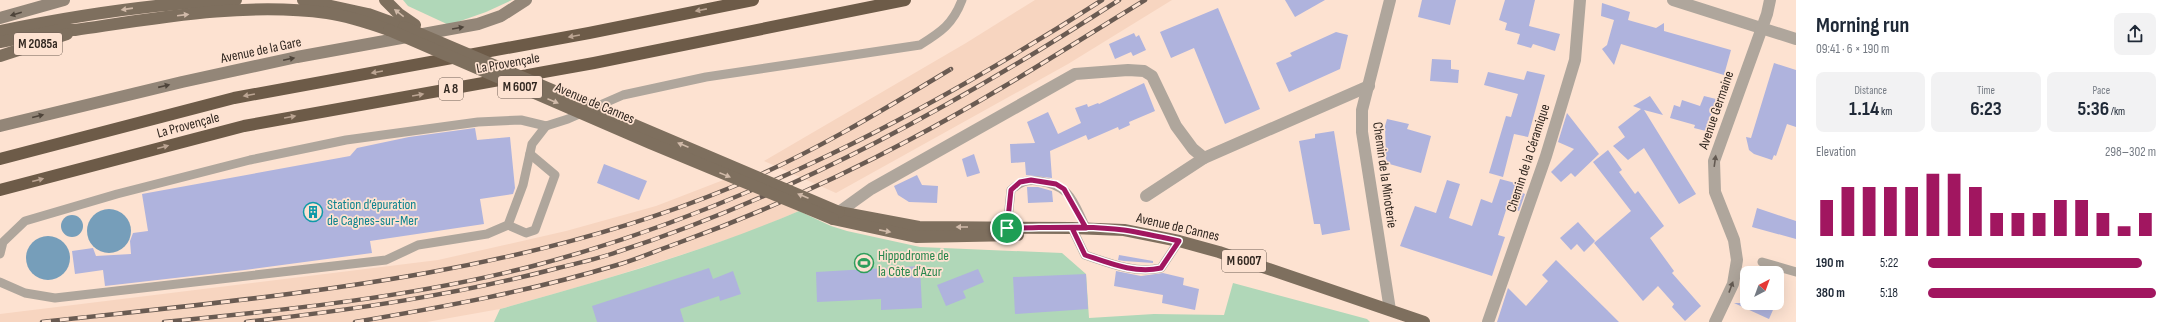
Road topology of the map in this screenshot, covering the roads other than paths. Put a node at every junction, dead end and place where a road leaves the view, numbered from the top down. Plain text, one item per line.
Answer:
1 (64, 0) edge
2 (236, 0) edge
3 (303, 0) edge
4 (385, 0) edge
5 (526, 0) edge
6 (753, 0) edge
7 (905, 0) edge
8 (962, 0) edge
9 (1390, 0) edge
10 (1580, 0) edge
11 (1673, 0) edge
12 (1770, 0) edge
13 (0, 18) edge
14 (410, 26) junction
15 (1762, 28) junction
16 (75, 30) junction
17 (0, 31) edge
18 (1796, 39) edge
19 (0, 42) edge
20 (0, 56) edge
21 (1369, 86) junction
22 (0, 126) edge
23 (546, 126) junction
24 (530, 154) junction
25 (1204, 158) junction
26 (0, 159) edge
27 (0, 190) edge
28 (1146, 196) dead end
29 (836, 215) junction
30 (508, 225) junction
31 (1007, 228) junction
32 (1057, 228) junction
33 (1072, 228) junction
34 (1086, 228) junction
35 (1179, 241) junction
36 (0, 254) edge
37 (1762, 262) dead end
38 (1796, 272) edge
39 (0, 282) edge
40 (1390, 310) junction
41 (1424, 322) edge
42 (1488, 322) edge
43 (1715, 322) edge

1 -> 13 main road, M 2085a
2 -> 17 main road
3 - 14 main road, Avenue de Cannes / M 6007
14 -> 4 main road
22 -> 5 main road, Avenue de la Gare
6 -> 26 highway, La Provençale / A 8
27 -> 7 highway, La Provençale / A 8
8 - 23 lane
9 - 21 street, Chemin de la Minoterie
10 - 42 street, Chemin de la Céramique
11 - 15 street
12 - 15 street, Avenue Germaine
29 -> 14 main road, Avenue de Cannes / M 6007, bridge
15 - 18 street
43 -> 15 street, Avenue Germaine
16 - 19 main road, Avenue de Cannes / M 6007
16 - 20 main road, M 2085a
16 -> 29 main road, Avenue de Cannes / M 6007, bridge
21 - 25 street
21 - 40 street, Chemin de la Minoterie
23 - 24 lane
23 - 36 lane
24 - 30 lane
24 - 30 lane
25 - 28 street
25 - 29 street
31 -> 29 main road, Avenue de Cannes / M 6007
29 -> 32 main road, Avenue de Cannes / M 6007
30 - 39 lane
31 - 32 main road, Avenue de Cannes / M 6007
31 - 34 lane
32 - 33 main road, Avenue de Cannes / M 6007
33 - 34 main road, Avenue de Cannes / M 6007
33 - 35 lane
34 - 35 main road, Avenue de Cannes / M 6007
35 - 40 main road, Avenue de Cannes / M 6007
37 - 38 lane
40 - 41 main road, Avenue de Cannes / M 6007

